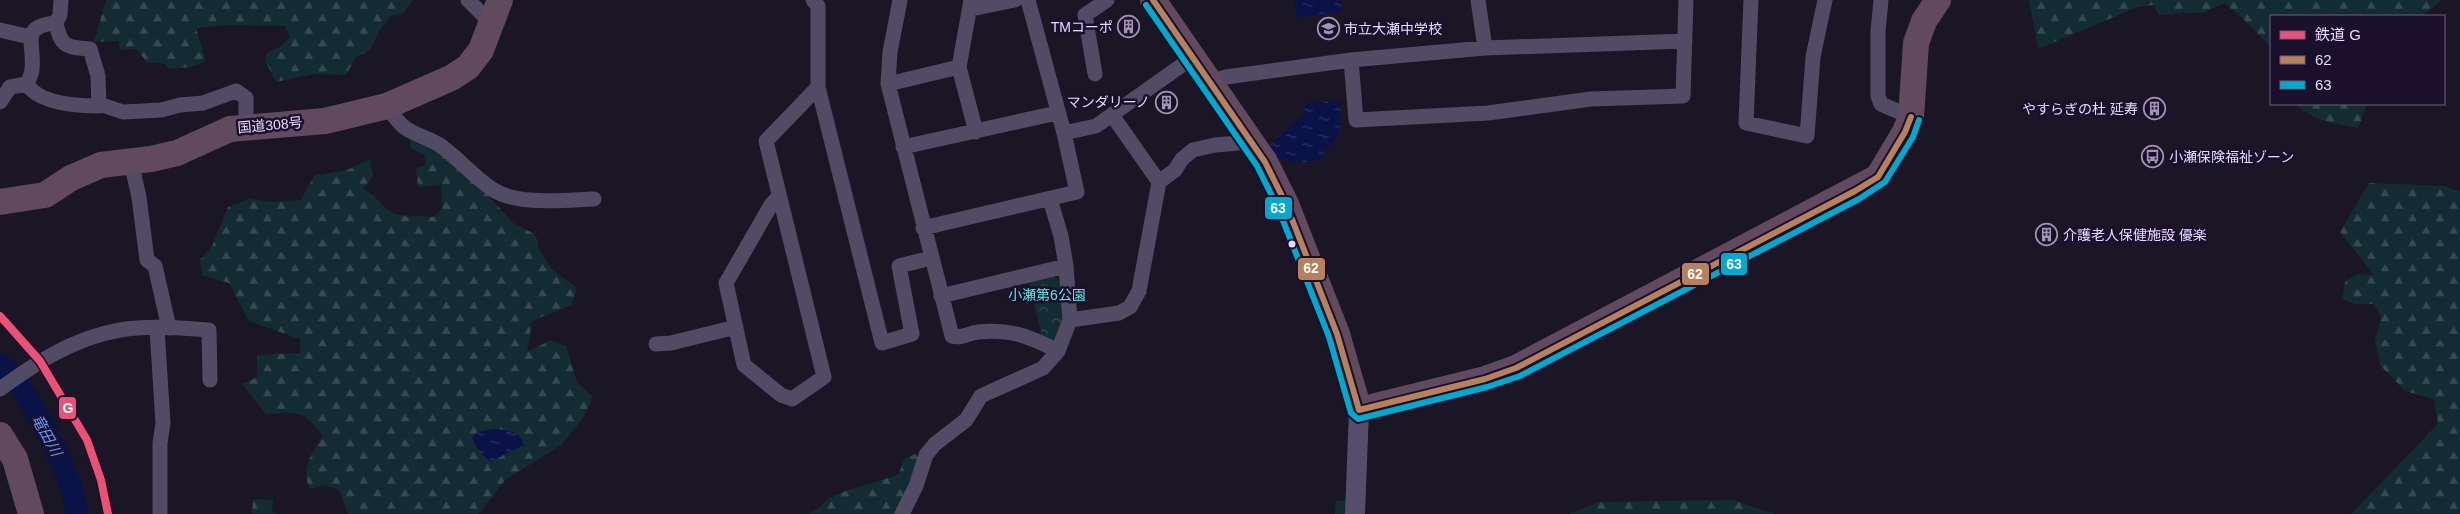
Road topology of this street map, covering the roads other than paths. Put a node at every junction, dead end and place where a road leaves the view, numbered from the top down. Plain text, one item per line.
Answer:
1 (61, 0) edge
2 (468, 0) edge
3 (813, 0) edge
4 (900, 0) edge
5 (1015, 0) edge
6 (1028, 0) edge
7 (1107, 0) edge
8 (1153, 0) edge
9 (1478, 0) edge
10 (1686, 0) edge
11 (1751, 0) edge
12 (1825, 0) edge
13 (1881, 0) edge
14 (1938, 0) edge
15 (971, 4) edge
16 (496, 11) edge
17 (56, 23) junction
18 (0, 30) edge
19 (30, 37) junction
20 (1685, 41) junction
21 (1485, 48) junction
22 (1192, 58) junction
23 (1351, 60) junction
24 (959, 67) junction
25 (1096, 74) dead end
26 (1210, 82) junction
27 (27, 84) junction
28 (888, 84) junction
29 (818, 87) junction
30 (0, 102) edge
31 (99, 104) junction
32 (387, 106) junction
33 (1057, 113) junction
34 (1112, 115) junction
35 (1911, 117) junction
36 (246, 126) junction
37 (976, 132) junction
38 (1064, 133) junction
39 (1251, 142) junction
40 (903, 147) junction
41 (130, 162) junction
42 (1160, 182) junction
43 (779, 196) junction
44 (594, 199) dead end
45 (1050, 199) junction
46 (0, 202) edge
47 (923, 228) junction
48 (931, 258) junction
49 (1066, 266) junction
50 (941, 296) junction
51 (1070, 320) junction
52 (736, 327) junction
53 (163, 328) junction
54 (656, 344) dead end
55 (1058, 351) junction
56 (210, 380) dead end
57 (0, 389) edge
58 (1359, 410) junction
59 (0, 435) edge
60 (31, 514) edge
61 (160, 514) edge
62 (902, 514) edge
63 (1355, 514) edge

1 - 17 street
2 - 16 street
3 - 29 street
4 - 28 street
5 - 15 street
6 - 33 street
7 - 25 street
8 - 22 highway
9 - 21 street
10 - 20 street
11 - 12 street
13 - 35 street
14 - 35 highway
15 - 24 street
16 - 32 highway, 国道308号
17 - 19 street
17 - 31 street
18 - 19 street
19 - 27 street
20 - 21 street
20 - 23 street
21 - 23 street
22 - 26 highway
22 - 34 street
23 - 26 street
24 - 28 street
24 - 37 street
26 - 39 highway
27 - 30 street
27 - 31 street
28 - 40 street
29 - 43 street
29 - 48 street
31 - 36 street
32 - 36 highway, 国道308号
32 - 44 street
33 - 37 street
33 - 38 street
34 - 38 street
34 - 42 street
35 - 58 highway
36 - 41 highway, 国道308号
37 - 40 street
38 - 45 street
39 - 42 street
39 - 58 highway
40 - 47 street
41 - 46 highway, 国道308号
41 - 53 street
42 - 51 street
43 - 52 street
43 - 52 street
45 - 47 street
45 - 49 street
47 - 48 street
48 - 50 street
49 - 50 street
49 - 51 street
50 - 55 street
51 - 55 street
52 - 54 street
53 - 56 street
53 - 57 street
53 - 61 street
55 - 62 street
58 - 63 street
59 - 60 highway

